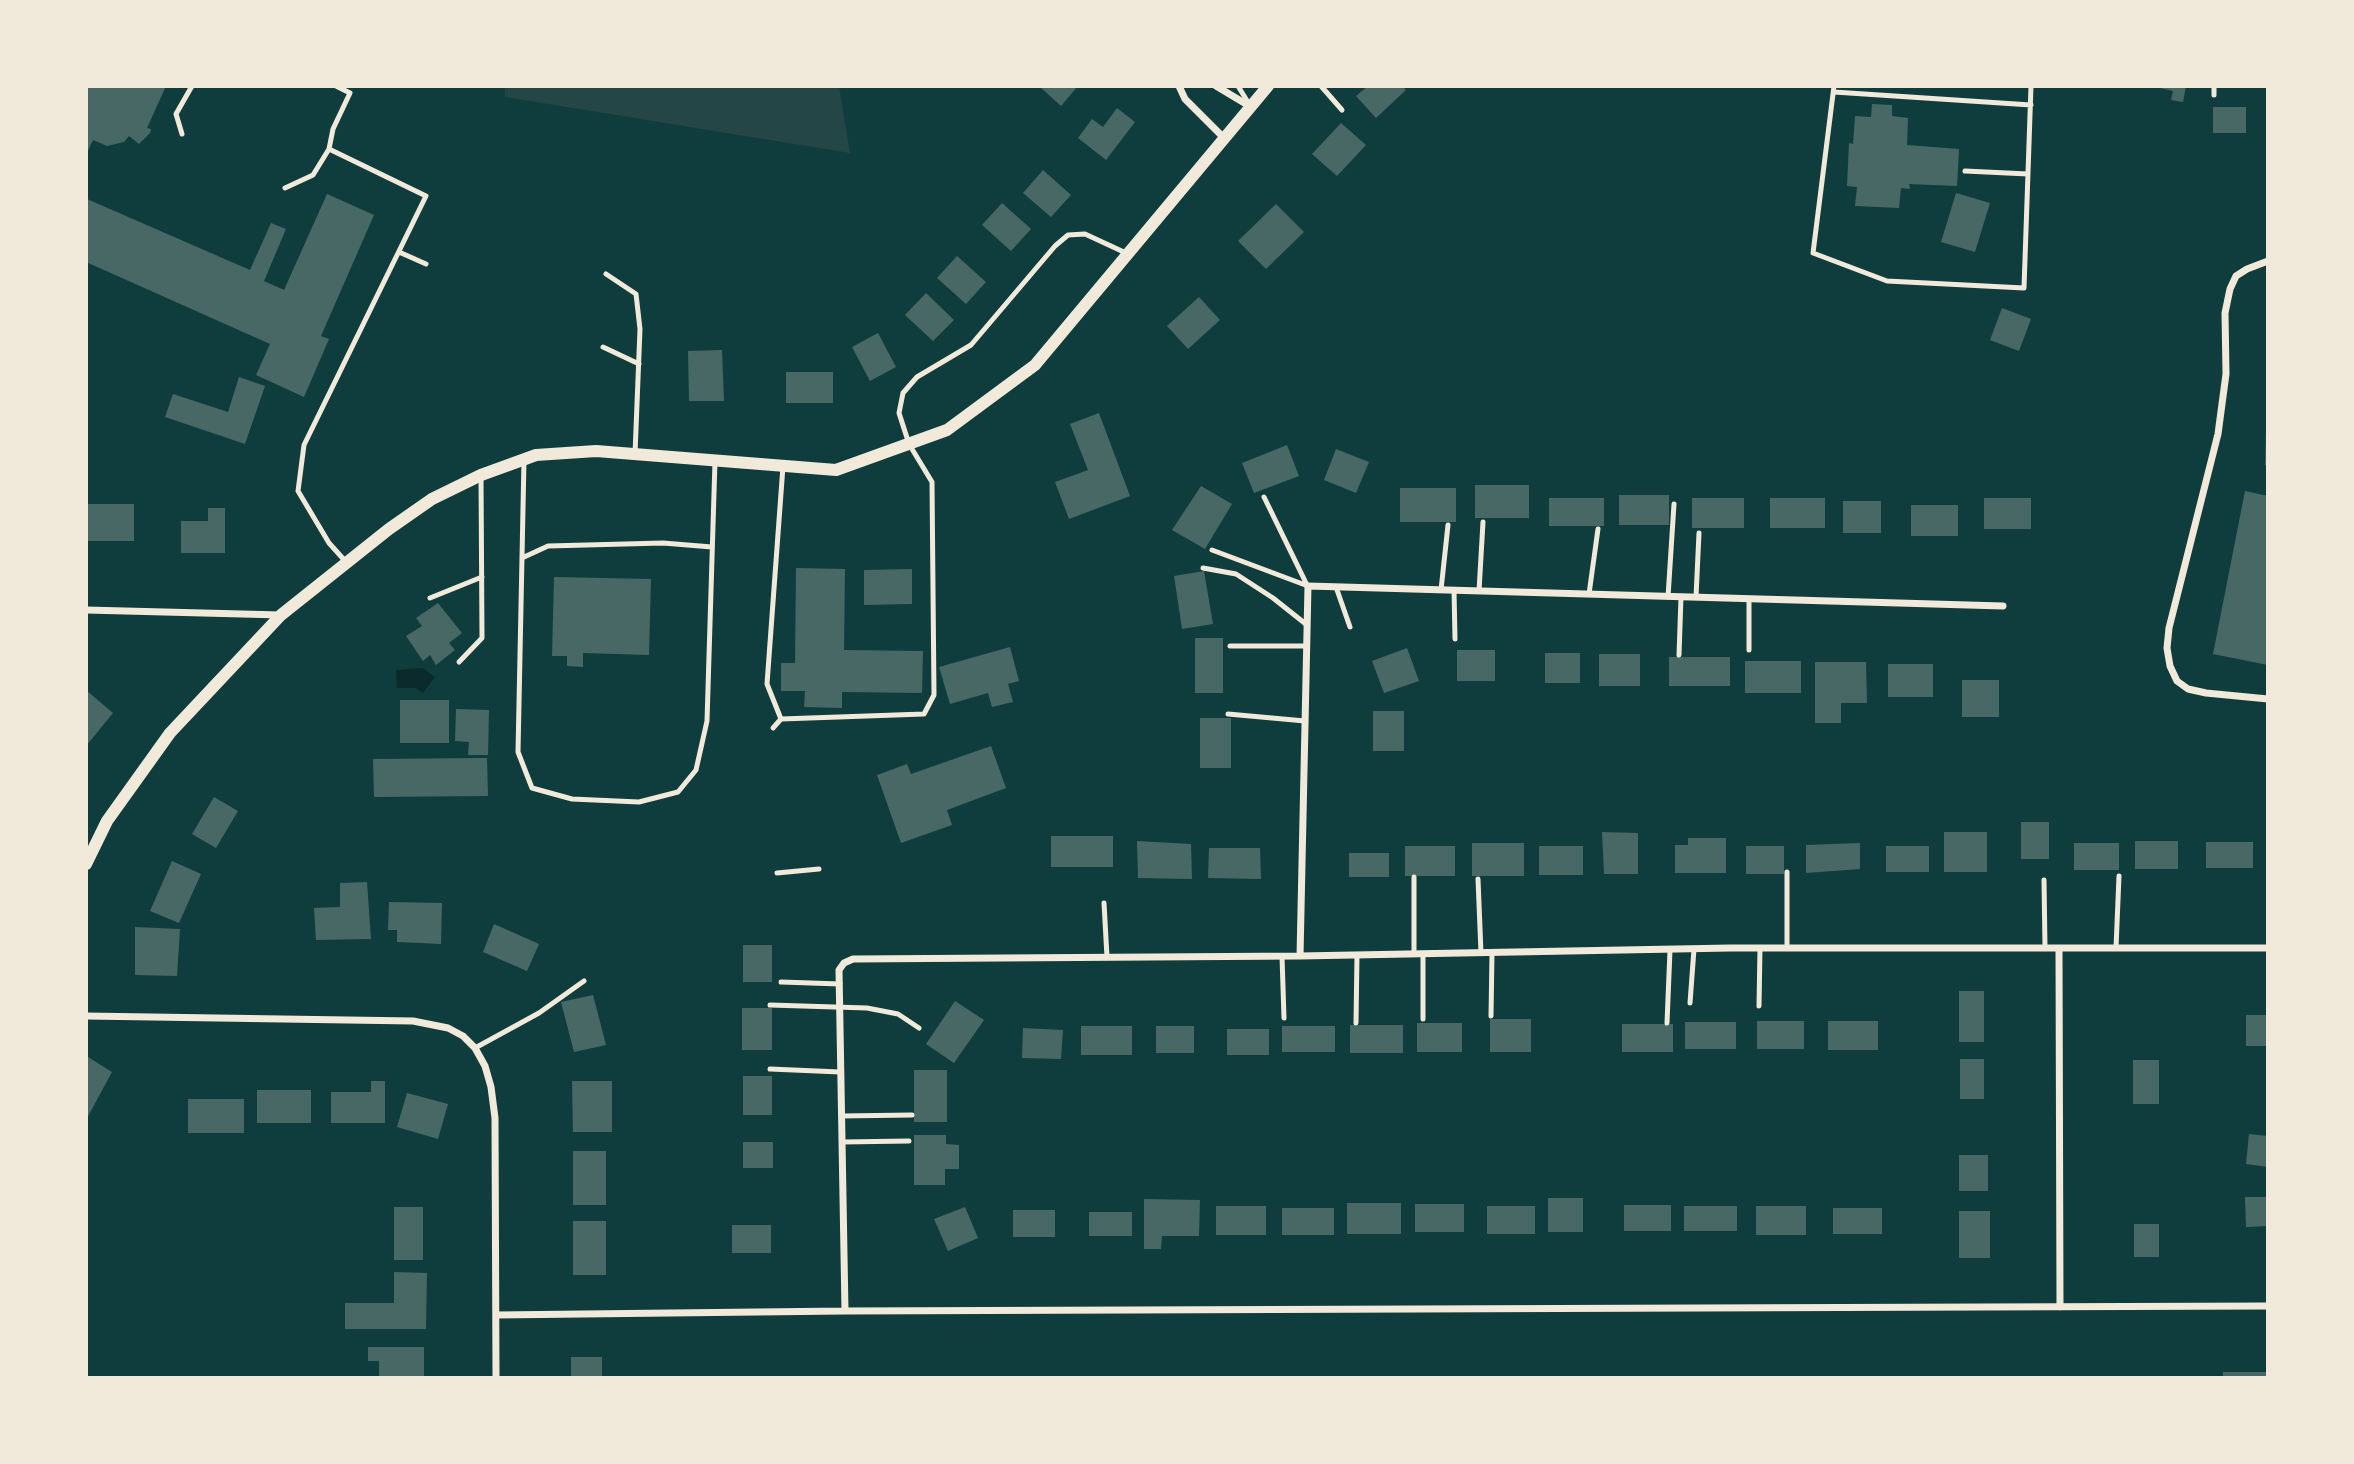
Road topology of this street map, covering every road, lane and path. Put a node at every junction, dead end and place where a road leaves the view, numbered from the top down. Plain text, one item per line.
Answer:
1 (192, 86) edge
2 (336, 86) edge
3 (1180, 86) edge
4 (1216, 86) edge
5 (1238, 86) edge
6 (1268, 86) edge
7 (1321, 86) edge
8 (2031, 86) edge
9 (2214, 86) edge
10 (1834, 89) edge
11 (2214, 95) dead end
12 (2031, 105) junction
13 (1251, 107) junction
14 (1342, 110) dead end
15 (182, 134) dead end
16 (1224, 138) junction
17 (329, 149) junction
18 (1965, 171) dead end
19 (2028, 174) junction
20 (285, 188) dead end
21 (399, 252) junction
22 (1128, 254) junction
23 (2268, 261) edge
24 (426, 264) dead end
25 (606, 274) dead end
26 (603, 347) dead end
27 (639, 364) junction
28 (909, 444) junction
29 (635, 454) junction
30 (524, 459) junction
31 (715, 461) junction
32 (783, 466) junction
33 (481, 475) junction
34 (1264, 497) dead end
35 (1674, 503) dead end
36 (1483, 522) dead end
37 (1448, 524) dead end
38 (1598, 529) dead end
39 (1699, 533) dead end
40 (712, 547) junction
41 (1212, 550) dead end
42 (522, 558) junction
43 (347, 563) junction
44 (1203, 568) dead end
45 (482, 577) junction
46 (1308, 586) junction
47 (1336, 587) junction
48 (1441, 590) junction
49 (1454, 590) junction
50 (1479, 591) junction
51 (1589, 594) junction
52 (1668, 597) junction
53 (1681, 597) junction
54 (1696, 597) junction
55 (430, 598) dead end
56 (1749, 599) junction
57 (2003, 606) dead end
58 (86, 610) edge
59 (281, 615) junction
60 (1307, 625) junction
61 (1350, 627) dead end
62 (1455, 639) dead end
63 (1230, 646) dead end
64 (1307, 646) junction
65 (1749, 650) dead end
66 (1679, 655) dead end
67 (459, 662) dead end
68 (2268, 699) edge
69 (1228, 714) dead end
70 (781, 719) junction
71 (1305, 721) junction
72 (773, 729) dead end
73 (86, 864) edge
74 (819, 869) dead end
75 (1787, 872) dead end
76 (777, 873) dead end
77 (2119, 876) dead end
78 (1414, 877) dead end
79 (1479, 878) dead end
80 (2044, 880) dead end
81 (1104, 903) dead end
82 (1760, 948) junction
83 (1787, 948) junction
84 (2045, 948) junction
85 (2059, 948) junction
86 (2116, 948) junction
87 (2268, 948) edge
88 (1694, 949) junction
89 (1670, 950) junction
90 (1480, 953) junction
91 (1492, 953) junction
92 (1414, 954) junction
93 (1423, 954) junction
94 (1357, 955) junction
95 (1282, 956) junction
96 (1300, 956) junction
97 (1107, 957) junction
98 (584, 981) dead end
99 (781, 982) dead end
100 (840, 985) junction
101 (1690, 1003) dead end
102 (770, 1005) dead end
103 (1759, 1006) dead end
104 (840, 1007) junction
105 (86, 1016) edge
106 (1491, 1016) dead end
107 (1284, 1018) dead end
108 (1423, 1019) dead end
109 (1356, 1023) dead end
110 (1667, 1023) dead end
111 (919, 1028) dead end
112 (475, 1048) junction
113 (770, 1069) dead end
114 (841, 1072) junction
115 (912, 1115) dead end
116 (841, 1116) junction
117 (909, 1141) dead end
118 (842, 1142) junction
119 (2268, 1306) edge
120 (2060, 1307) junction
121 (845, 1311) junction
122 (496, 1315) junction
123 (496, 1378) edge

1 - 15 lane
2 - 17 lane
3 - 16 street
4 - 13 street
5 - 13 lane
6 - 13 street
7 - 14 lane
8 - 12 lane
9 - 11 lane
10 - 12 lane
10 - 19 lane
12 - 19 lane
13 - 16 street
16 - 22 street
17 - 20 lane
17 - 21 lane
18 - 19 lane
21 - 24 lane
21 - 43 lane
22 - 28 street
22 - 28 lane
23 - 68 street
25 - 27 lane
26 - 27 lane
27 - 29 lane
28 - 32 street
28 - 70 lane
29 - 30 street
29 - 31 street
30 - 33 street
30 - 42 lane
31 - 32 street
31 - 40 lane
32 - 70 lane
33 - 43 street
33 - 45 lane
34 - 46 lane
35 - 52 lane
36 - 50 lane
37 - 48 lane
38 - 51 lane
39 - 54 lane
40 - 42 lane
40 - 42 lane
41 - 46 lane
43 - 59 street
44 - 60 lane
45 - 55 lane
45 - 67 lane
46 - 47 street
46 - 60 street
47 - 48 street
47 - 61 lane
48 - 49 street
49 - 50 street
49 - 62 lane
50 - 51 street
51 - 52 street
52 - 53 street
53 - 54 street
53 - 66 lane
54 - 56 street
56 - 57 street
56 - 65 lane
58 - 59 street
59 - 73 street
60 - 64 street
63 - 64 lane
64 - 71 street
69 - 71 lane
70 - 72 lane
71 - 96 street
74 - 76 lane
75 - 83 lane
77 - 86 lane
78 - 92 lane
79 - 90 lane
80 - 84 lane
81 - 97 lane
82 - 83 street
82 - 88 street
82 - 103 lane
83 - 84 street
84 - 85 street
85 - 86 street
85 - 120 street
86 - 87 street
88 - 89 street
88 - 101 lane
89 - 91 street
89 - 110 lane
90 - 91 street
90 - 93 street
91 - 106 lane
92 - 93 street
92 - 94 street
93 - 108 lane
94 - 96 street
94 - 109 lane
95 - 96 street
95 - 97 street
95 - 107 lane
97 - 100 street
98 - 112 lane
99 - 100 lane
100 - 104 street
102 - 104 lane
104 - 111 lane
104 - 114 street
105 - 112 street
112 - 122 street
113 - 114 lane
114 - 116 street
115 - 116 lane
116 - 118 street
117 - 118 lane
118 - 121 street
119 - 120 street
120 - 121 street
121 - 122 street
122 - 123 street

